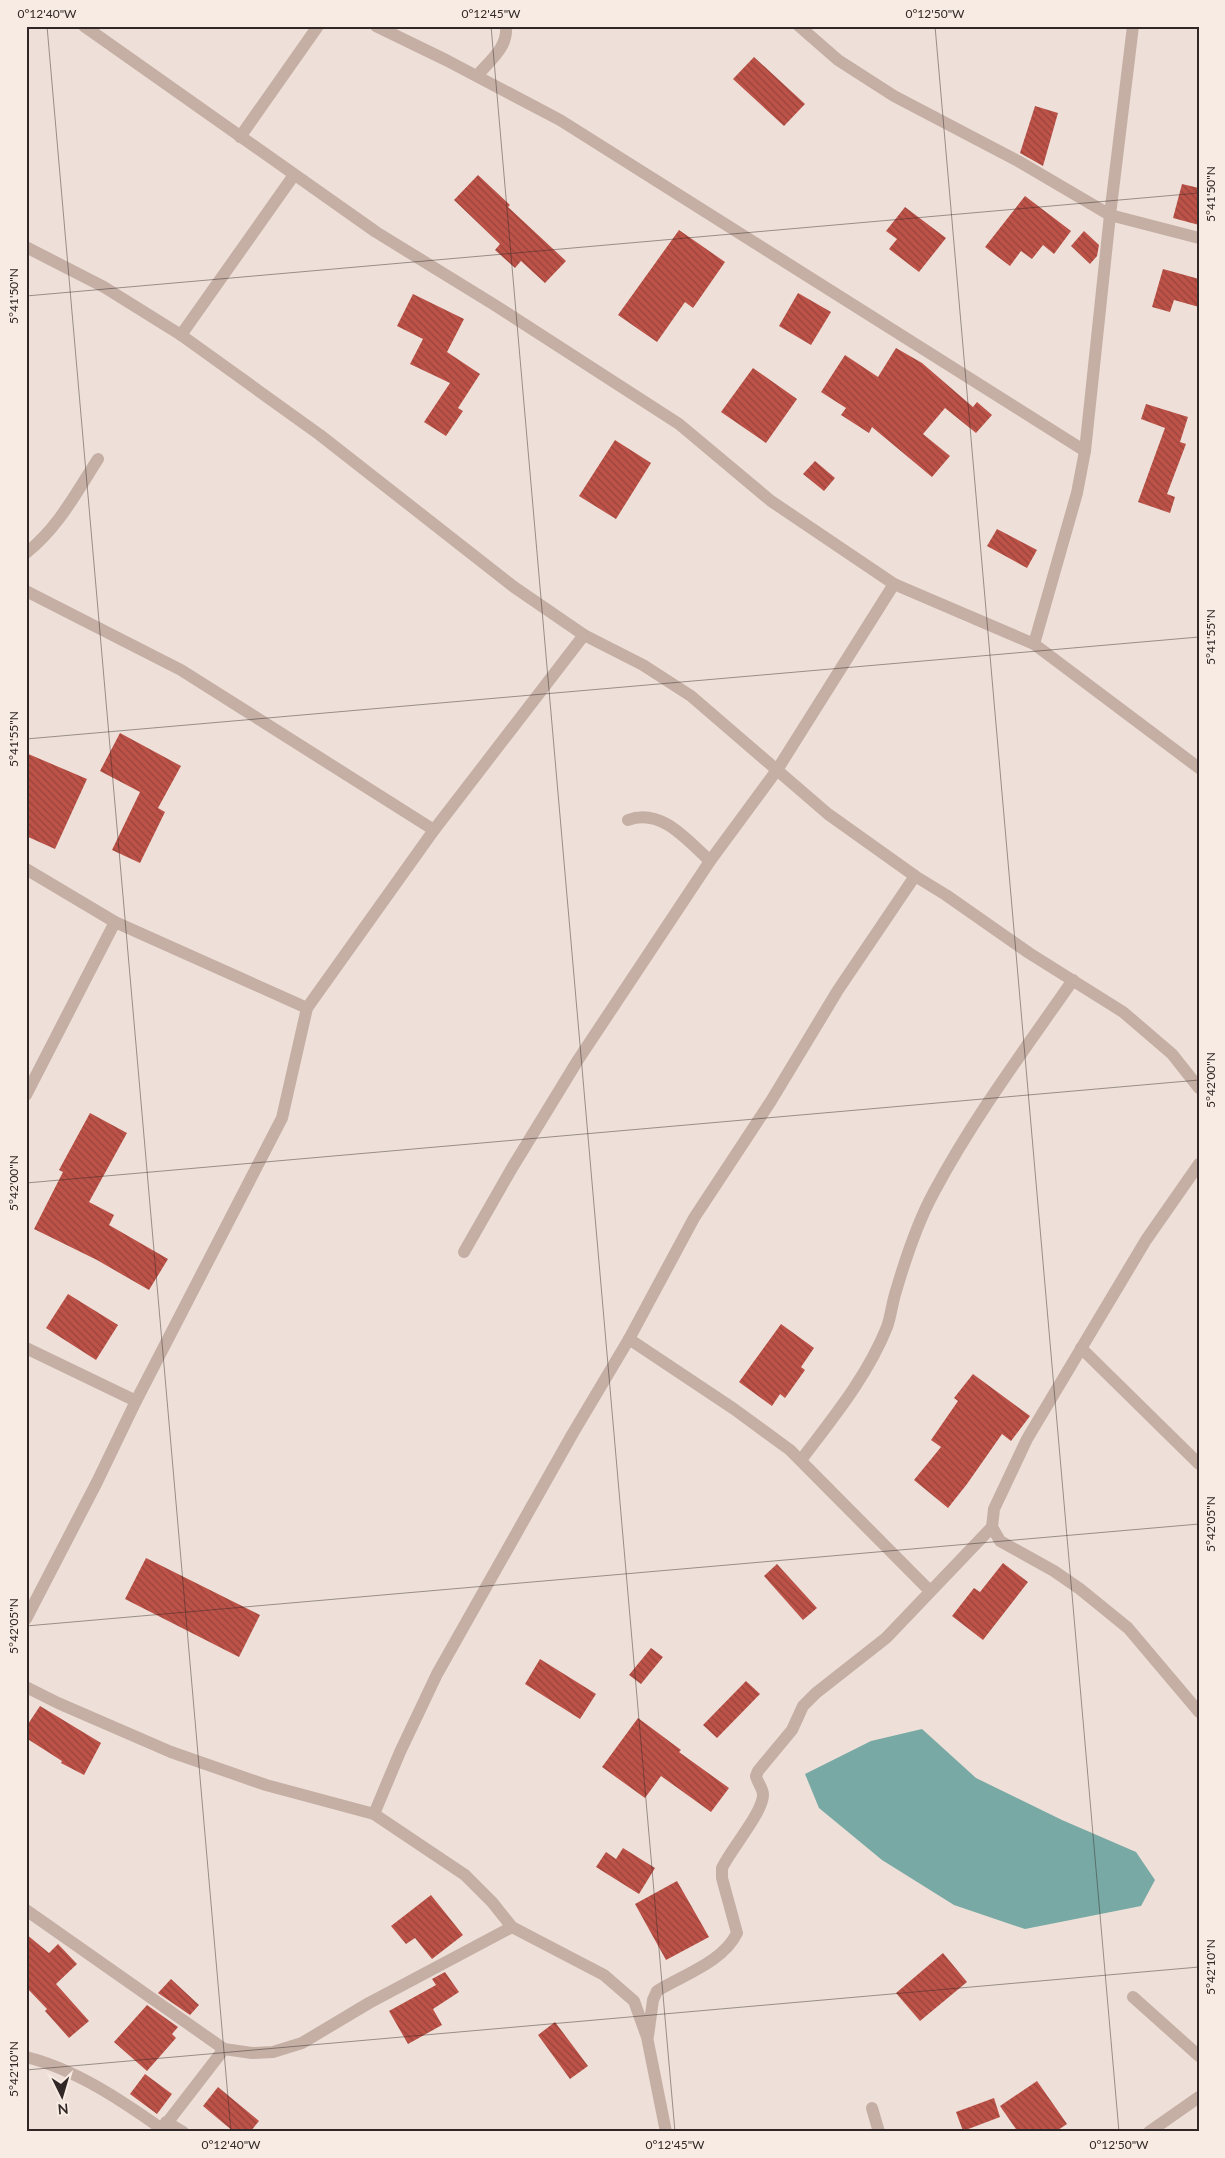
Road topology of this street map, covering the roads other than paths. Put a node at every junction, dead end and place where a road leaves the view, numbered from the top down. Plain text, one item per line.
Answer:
1 (84, 26) edge
2 (318, 26) edge
3 (376, 26) edge
4 (506, 26) edge
5 (799, 26) edge
6 (1133, 26) edge
7 (477, 76) junction
8 (240, 137) junction
9 (294, 175) junction
10 (1110, 215) junction
11 (1199, 238) edge
12 (26, 247) edge
13 (181, 335) junction
14 (1085, 451) junction
15 (98, 459) dead end
16 (26, 553) edge
17 (894, 584) junction
18 (26, 591) edge
19 (584, 635) junction
20 (1034, 644) junction
21 (1199, 768) edge
22 (777, 770) junction
23 (628, 820) dead end
24 (434, 830) junction
25 (710, 860) junction
26 (26, 869) edge
27 (915, 876) junction
28 (115, 922) junction
29 (1073, 980) junction
30 (306, 1008) junction
31 (1199, 1088) edge
32 (26, 1095) edge
33 (1199, 1164) edge
34 (464, 1252) dead end
35 (629, 1340) junction
36 (26, 1348) edge
37 (1081, 1348) junction
38 (136, 1400) junction
39 (801, 1460) junction
40 (1199, 1464) edge
41 (992, 1527) junction
42 (930, 1591) junction
43 (26, 1619) edge
44 (26, 1687) edge
45 (1199, 1712) edge
46 (374, 1814) junction
47 (26, 1910) edge
48 (512, 1927) junction
49 (1133, 1997) dead end
50 (647, 2037) junction
51 (224, 2049) junction
52 (1199, 2056) edge
53 (26, 2057) edge
54 (1199, 2097) edge
55 (872, 2108) dead end
56 (162, 2128) edge
57 (182, 2132) edge
58 (666, 2132) edge
59 (879, 2132) edge
60 (1149, 2132) edge

1 - 8 street
2 - 8 street
3 - 7 street
4 - 7 street
5 - 10 street
6 - 10 street
7 - 14 street
8 - 9 street
9 - 13 street
9 - 17 street
10 - 11 street
10 - 14 street
12 - 13 street
13 - 19 street
14 - 20 street
15 - 16 street
17 - 20 street
17 - 22 street
18 - 24 street
19 - 22 street
19 - 24 street
20 - 21 street
22 - 25 street
22 - 27 street
23 - 25 street
24 - 30 street
25 - 34 street
26 - 28 street
27 - 29 street
27 - 35 street
28 - 30 street
28 - 32 street
29 - 31 street
29 - 39 street
30 - 38 street
33 - 37 street
35 - 39 street
35 - 46 street
36 - 38 street
37 - 40 street
37 - 41 street
38 - 43 street
39 - 42 street
41 - 42 street
41 - 45 street
42 - 50 street
44 - 46 street
46 - 48 street
47 - 51 street
48 - 50 street
48 - 51 street
49 - 52 street
50 - 58 street
51 - 56 street
53 - 56 street
54 - 60 street
55 - 59 street
56 - 57 street

